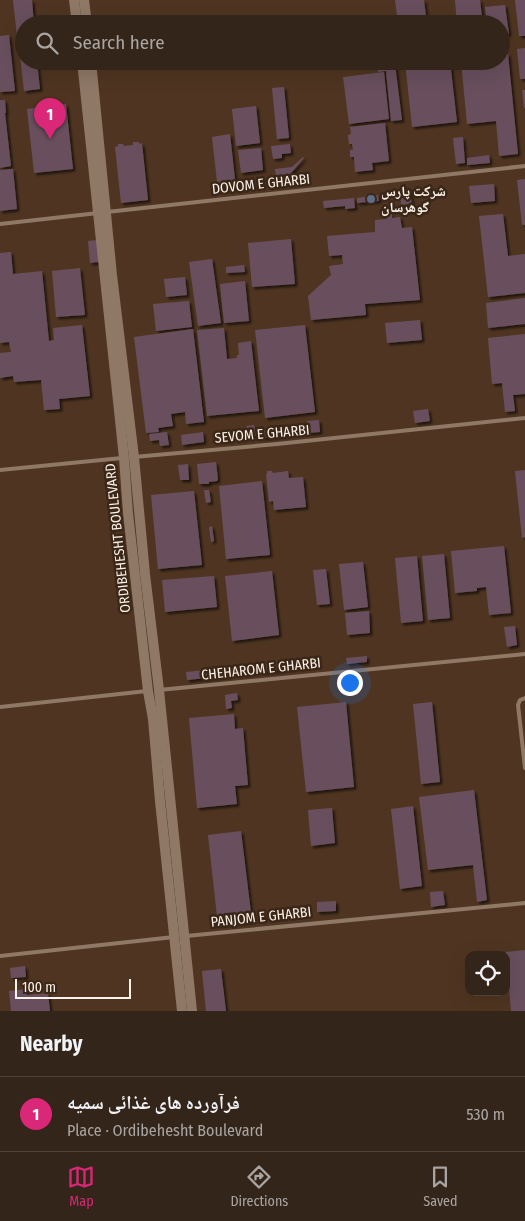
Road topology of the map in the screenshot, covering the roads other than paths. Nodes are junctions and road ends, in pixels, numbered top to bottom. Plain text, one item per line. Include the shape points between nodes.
1 (74, 0) edge
2 (84, 0) edge
3 (76, 15) edge
4 (86, 15) edge
5 (83, 70) edge
6 (92, 70) edge
7 (525, 166) edge
8 (102, 213) junction
9 (0, 224) edge
10 (525, 418) edge
11 (129, 457) junction
12 (0, 470) edge
13 (525, 654) edge
14 (159, 690) junction
15 (148, 691) junction
16 (525, 698) edge
17 (0, 707) edge
18 (525, 768) edge
19 (525, 903) edge
20 (179, 936) junction
21 (0, 956) edge
22 (182, 1011) edge
23 (192, 1011) edge

1 - 3 street
2 - 4 street
5 - 8 street, ORDIBEHESHT BOULEVARD
6 - 8 street, ORDIBEHESHT BOULEVARD
7 - 8 lane, DOVOM E GHARBI
8 - 9 lane, DOVOM E GHARBI
8 - 11 street, ORDIBEHESHT BOULEVARD via 122,358
10 - 11 lane, SEVOM E GHARBI
11 - 12 lane, SEVOM E GHARBI
11 - 14 street, ORDIBEHESHT BOULEVARD
11 - 15 street, ORDIBEHESHT BOULEVARD via 128,513
13 - 14 lane, CHEHAROM E GHARBI
14 - 15 lane, CHEHAROM E GHARBI
14 - 20 street, ORDIBEHESHT BOULEVARD
15 - 17 lane, CHEHAROM E GHARBI
15 - 20 street, ORDIBEHESHT BOULEVARD
16 - 18 lane via 518,706
19 - 20 lane, PANJOM E GHARBI
20 - 21 lane, PANJOM E GHARBI
20 - 22 street, ORDIBEHESHT BOULEVARD
20 - 23 street, ORDIBEHESHT BOULEVARD

